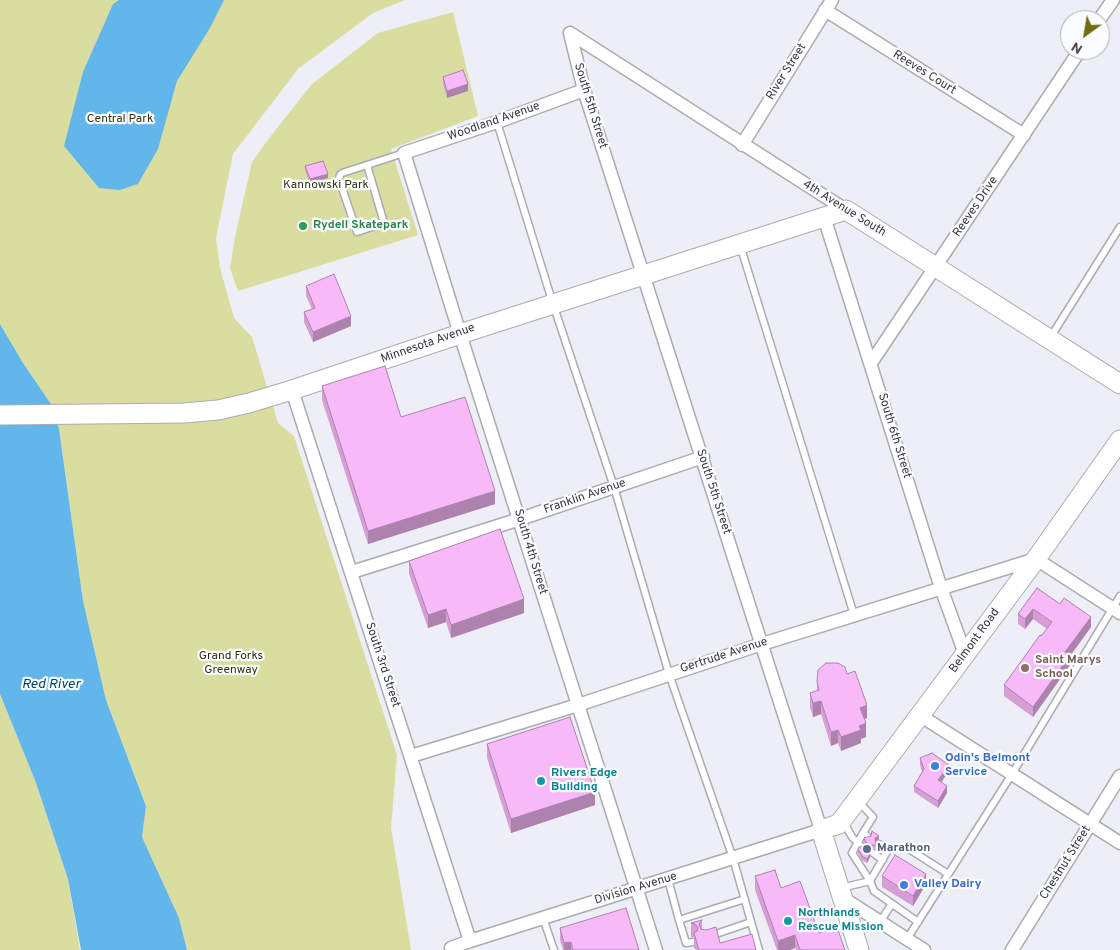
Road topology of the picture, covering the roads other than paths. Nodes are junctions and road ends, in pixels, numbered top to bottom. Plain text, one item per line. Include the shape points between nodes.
1 (829, 5) edge
2 (570, 33) joint
3 (1073, 60) edge
4 (584, 90) junction
5 (497, 122) junction
6 (1024, 135) junction
7 (742, 145) junction
8 (404, 153) junction
9 (367, 165) junction
10 (846, 210) junction
11 (824, 217) junction
12 (1120, 228) edge
13 (740, 244) junction
14 (935, 267) junction
15 (643, 275) junction
16 (554, 304) junction
17 (460, 334) junction
18 (1049, 339) junction
19 (871, 363) junction
20 (1120, 384) edge
21 (292, 390) junction
22 (0, 415) edge
23 (1120, 440) edge
24 (703, 457) junction
25 (614, 488) junction
26 (520, 519) junction
27 (1036, 559) junction
28 (352, 572) junction
29 (941, 588) junction
30 (1120, 596) edge
31 (1116, 610) edge
32 (854, 615) junction
33 (762, 644) junction
34 (965, 654) junction
35 (669, 674) junction
36 (578, 705) junction
37 (921, 716) junction
38 (411, 756) junction
39 (1012, 774) junction
40 (1120, 776) edge
41 (857, 800) junction
42 (842, 819) junction
43 (1090, 824) junction
44 (821, 830) junction
45 (1120, 843) edge
46 (859, 844) junction
47 (879, 844) dead end
48 (909, 849) dead end
49 (873, 853) dead end
50 (733, 858) junction
51 (883, 860) junction
52 (948, 874) junction
53 (668, 879) junction
54 (870, 881) junction
55 (637, 889) junction
56 (842, 893) junction
57 (745, 899) junction
58 (891, 904) junction
59 (543, 918) junction
60 (679, 920) junction
61 (751, 922) junction
62 (880, 922) junction
63 (918, 922) junction
64 (704, 938) edge
65 (907, 939) junction
66 (470, 941) junction
67 (693, 942) edge
68 (452, 949) edge
69 (554, 950) edge
70 (656, 950) edge
71 (759, 950) edge
72 (859, 950) edge
73 (924, 950) edge
74 (1012, 950) edge

1 - 6 street, Reeves Court
1 - 7 street, River Street
2 - 4 street, South 5th Street
2 - 7 street, 4th Avenue South
3 - 6 street, Reeves Drive
4 - 5 street, Woodland Avenue
4 - 15 street, South 5th Street
5 - 8 street, Woodland Avenue
5 - 16 lane
6 - 14 street, Reeves Drive
7 - 10 street, 4th Avenue South
8 - 9 lane
8 - 17 street, South 4th Street
9 - 9 lane via 340,175 339,179 357,232 384,223
10 - 11 street, Minnesota Avenue
10 - 14 street, 4th Avenue South
11 - 13 street, Minnesota Avenue
11 - 19 street, South 6th Street
12 - 18 lane
13 - 15 street, Minnesota Avenue
13 - 32 lane
14 - 18 street, 4th Avenue South
14 - 19 street, Reeves Drive
15 - 16 street, Minnesota Avenue
15 - 24 street, South 5th Street
16 - 17 street, Minnesota Avenue
16 - 25 lane
17 - 21 street, Minnesota Avenue
17 - 26 street, South 4th Street
18 - 20 street, 4th Avenue South
19 - 29 street, South 6th Street
21 - 22 street, Minnesota Avenue via 218,410 184,413
21 - 28 street, South 3rd Street
23 - 27 street, Belmont Road
24 - 25 street, Franklin Avenue
24 - 33 street, South 5th Street
25 - 26 street, Franklin Avenue
25 - 35 lane
26 - 28 street, Franklin Avenue
26 - 36 street, South 4th Street
27 - 29 street, Gertrude Avenue
27 - 31 street
27 - 34 street, Belmont Road
28 - 38 street, South 3rd Street
29 - 32 street, Gertrude Avenue
29 - 34 street, South 6th Street
30 - 31 lane
31 - 39 lane
32 - 33 street, Gertrude Avenue
33 - 35 street, Gertrude Avenue
33 - 44 street, South 5th Street
34 - 37 street, Belmont Road
35 - 36 street, Gertrude Avenue
35 - 50 lane
36 - 38 street, Gertrude Avenue
36 - 55 street, South 4th Street
37 - 39 street
37 - 41 street, Belmont Road
38 - 66 street, South 3rd Street
39 - 43 street
39 - 52 lane
40 - 43 street, Chestnut Street
41 - 42 street, Belmont Road
41 - 46 lane via 873,817
42 - 44 street, Belmont Road via 839,824
42 - 46 lane
43 - 45 street
43 - 74 street, Chestnut Street
44 - 50 street, Division Avenue
44 - 56 street, South 5th Street
46 - 54 lane via 852,853
47 - 51 lane via 888,850
48 - 52 lane
49 - 51 lane
50 - 53 street, Division Avenue
50 - 57 lane
51 - 54 lane
52 - 63 lane
53 - 55 street, Division Avenue
53 - 60 lane
54 - 56 lane
54 - 58 lane via 874,892
55 - 59 street, Division Avenue
55 - 70 street, South 4th Street
56 - 62 street
56 - 72 street, South 5th Street
57 - 60 lane
57 - 61 lane
58 - 62 lane
58 - 63 lane
59 - 66 street, Division Avenue
59 - 69 lane
60 - 67 lane via 686,943
61 - 64 lane
61 - 71 lane
62 - 65 street
63 - 65 lane
65 - 73 street
66 - 68 street, Division Avenue

